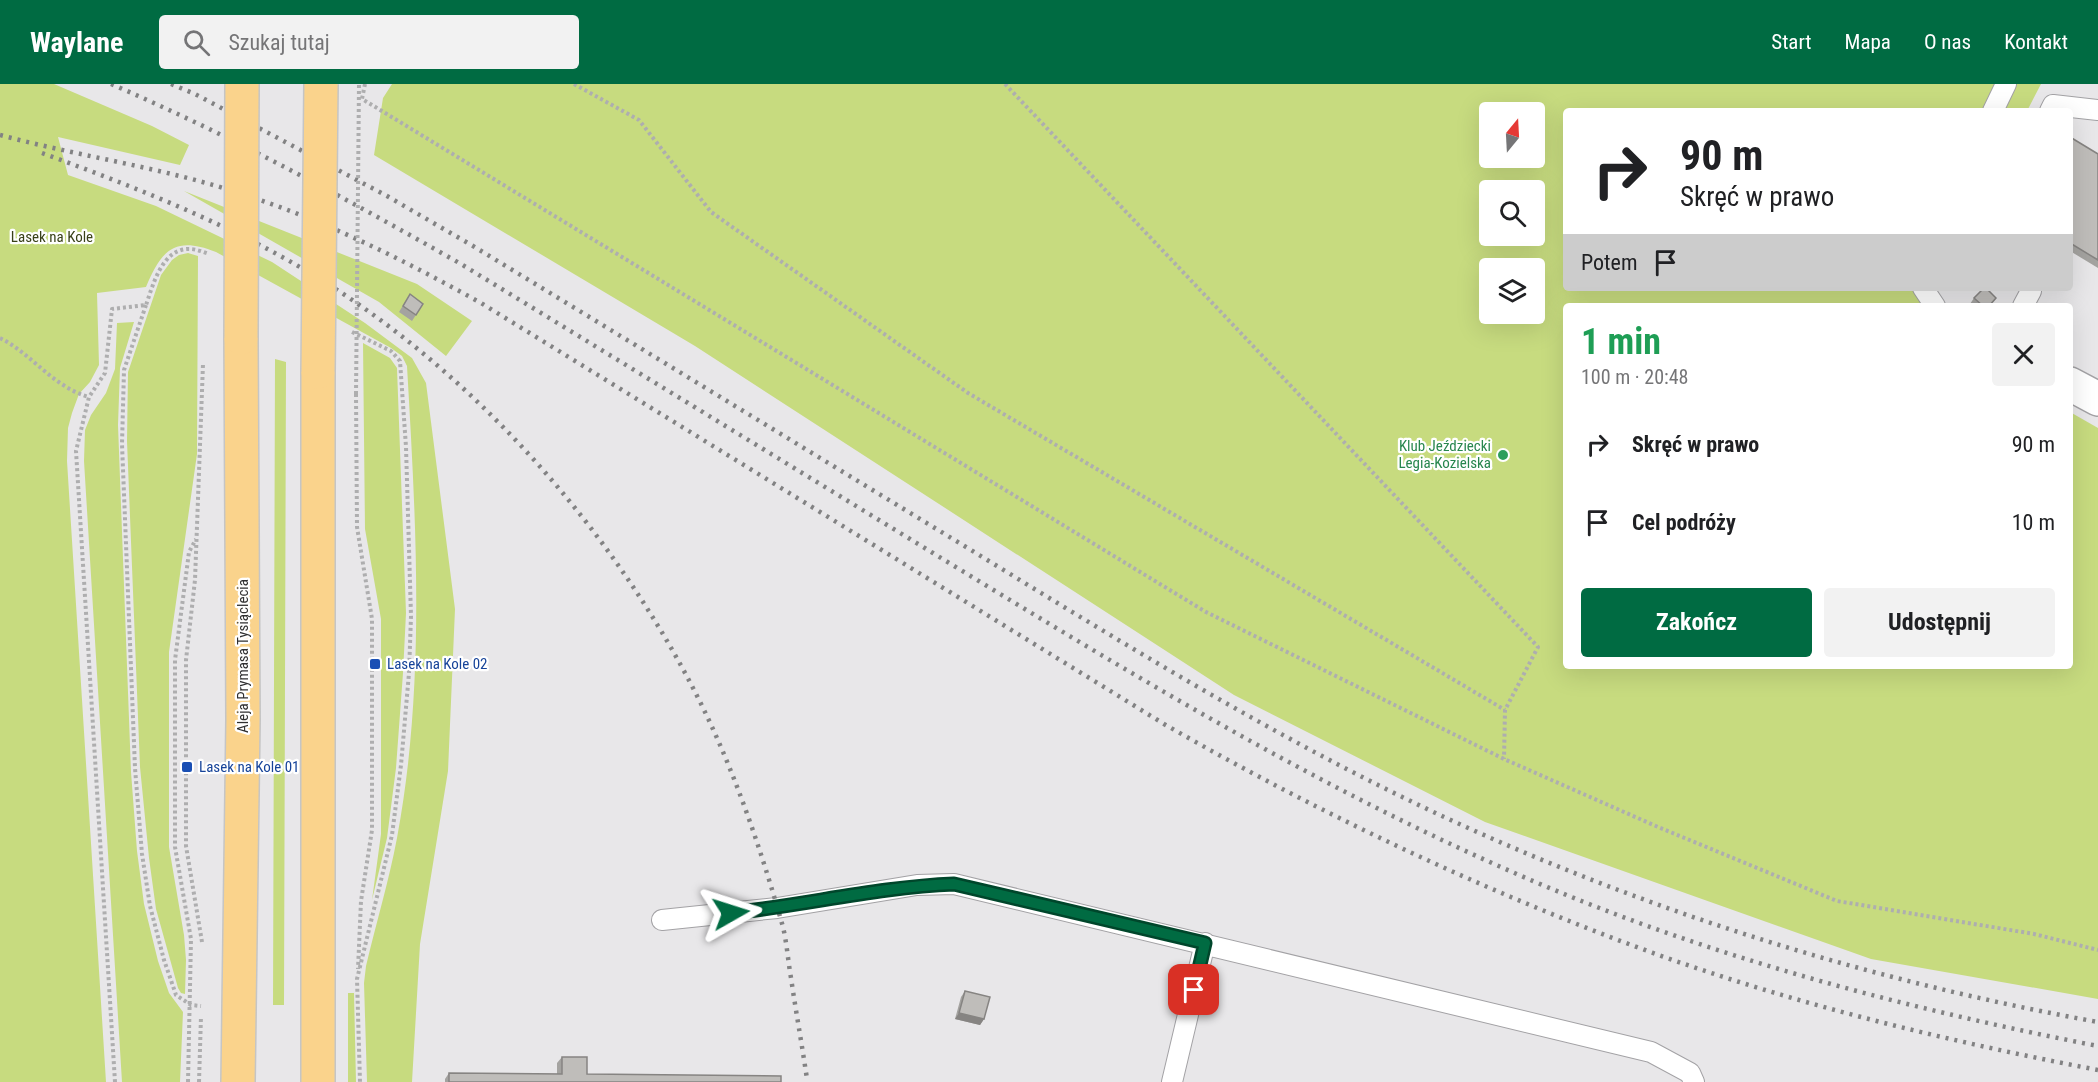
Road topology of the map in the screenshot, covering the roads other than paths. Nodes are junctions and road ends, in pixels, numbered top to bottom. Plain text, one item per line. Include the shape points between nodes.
1 (242, 84) edge
2 (321, 84) edge
3 (2006, 84) edge
4 (1994, 108) edge
5 (2052, 108) edge
6 (2098, 110) edge
7 (2073, 386) edge
8 (2098, 399) edge
9 (662, 920) dead end
10 (1205, 943) junction
11 (238, 1082) edge
12 (318, 1082) edge
13 (1172, 1082) edge
14 (1694, 1082) edge

1 - 11 main road, Aleja Prymasa Tysiąclecia, bridge via 243,720
2 - 12 main road, bridge
3 - 4 lane
5 - 6 lane via 2053,105
7 - 8 street
9 - 10 lane via 777,908 917,885 954,884
10 - 13 lane
10 - 14 lane via 1651,1052 1690,1073

